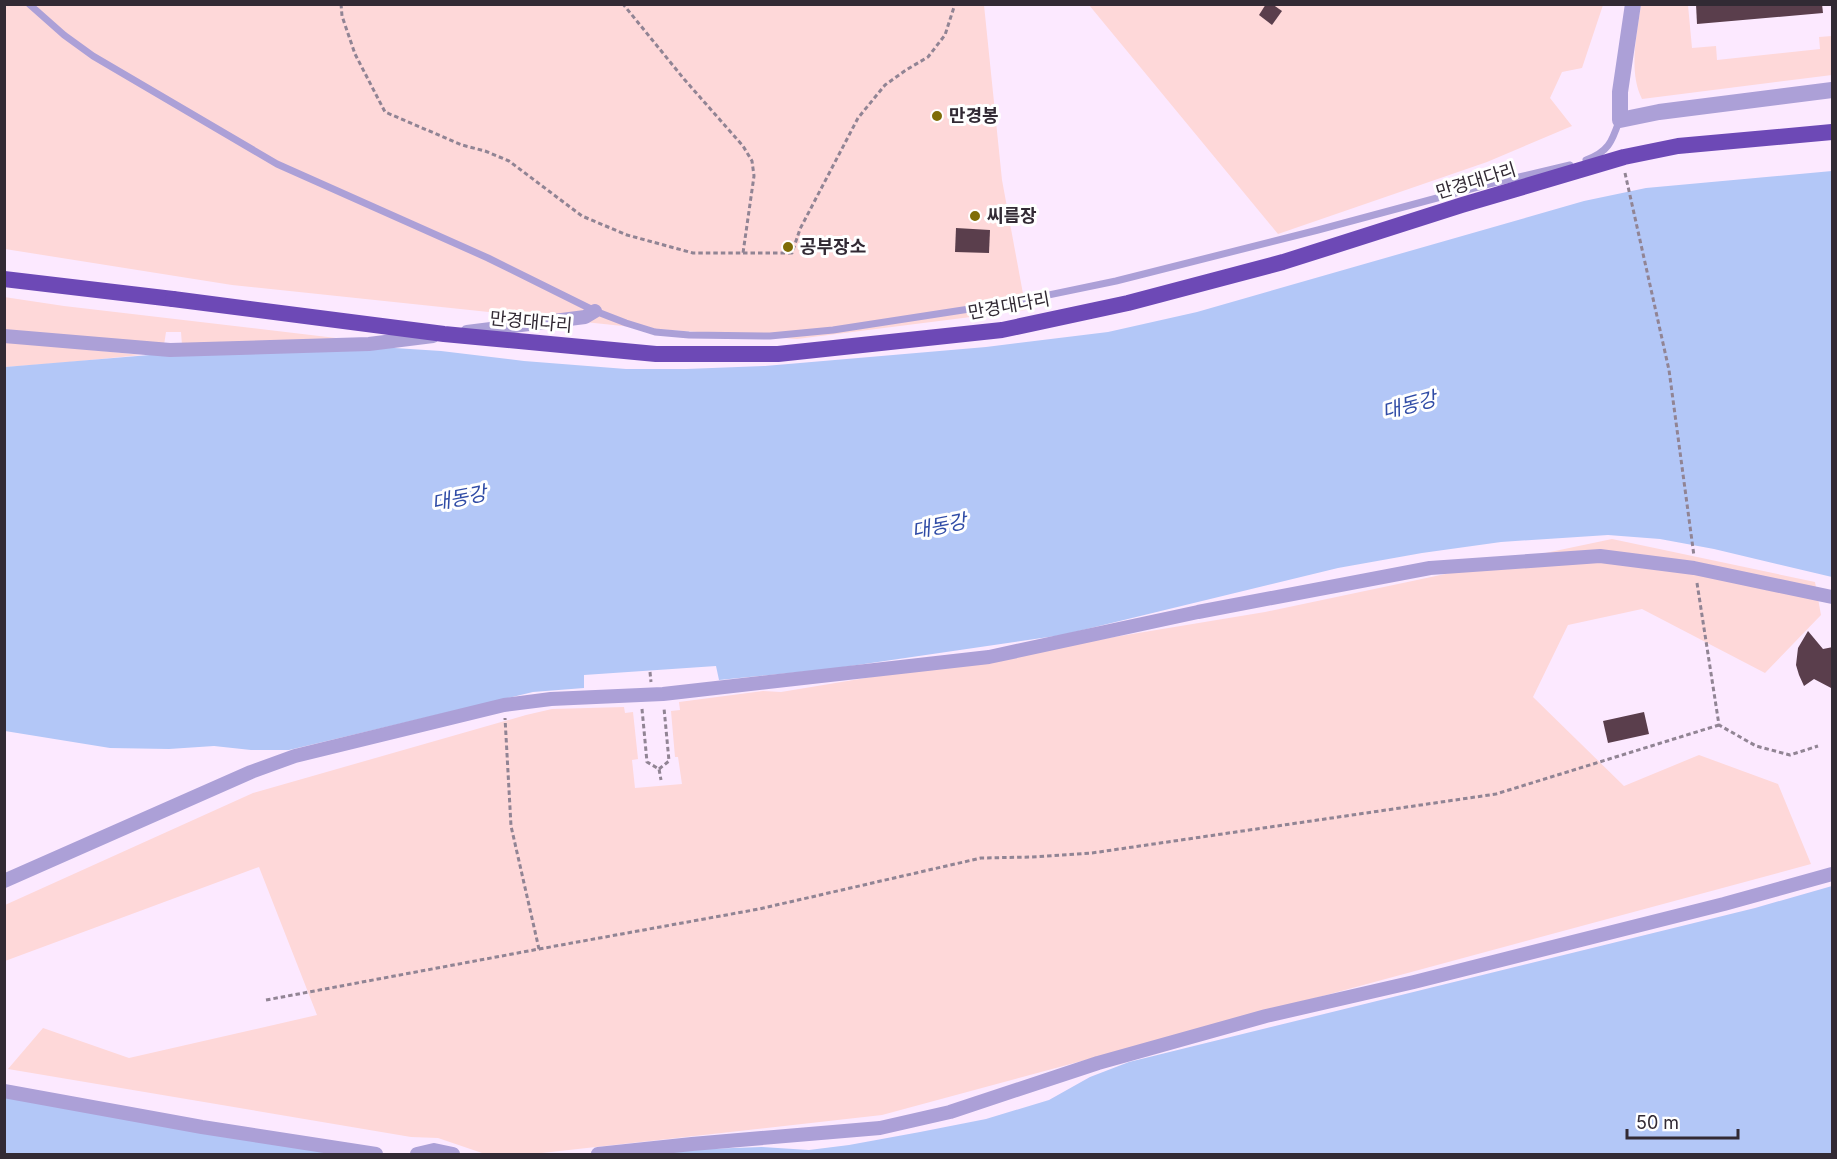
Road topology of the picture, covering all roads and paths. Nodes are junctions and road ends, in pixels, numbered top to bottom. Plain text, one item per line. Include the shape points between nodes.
1 (28, 4) edge
2 (341, 4) edge
3 (623, 4) edge
4 (955, 4) edge
5 (1633, 4) edge
6 (1833, 90) edge
7 (1620, 120) junction
8 (1833, 132) edge
9 (1626, 183) dead end
10 (743, 253) junction
11 (4, 279) edge
12 (595, 311) junction
13 (4, 336) edge
14 (1694, 567) junction
15 (1833, 597) edge
16 (650, 672) dead end
17 (651, 681) dead end
18 (504, 705) junction
19 (664, 711) dead end
20 (642, 712) dead end
21 (1719, 725) junction
22 (1818, 746) dead end
23 (659, 770) junction
24 (661, 780) dead end
25 (1833, 874) edge
26 (4, 881) edge
27 (538, 949) junction
28 (266, 1000) dead end
29 (4, 1091) edge
30 (376, 1155) edge
31 (417, 1155) edge
32 (453, 1155) edge
33 (598, 1155) edge

1 - 12 lane via 93,56 247,148
2 - 10 path via 355,54 385,112 509,161 582,216 627,235 693,254
3 - 10 path via 752,160 754,176
4 - 10 path via 945,34 928,57 885,85 858,118 800,229 792,253
5 - 7 street via 1620,92
6 - 7 street via 1659,111
7 - 12 lane via 1612,143 1598,156 1583,162 1127,279 1015,302 770,336 655,332
8 - 11 highway, 만경대다리, bridge via 1678,146 1624,157 1282,262 1128,303 1002,330 778,354 656,354 444,334
9 - 14 path via 1669,370
12 - 13 street via 585,317 369,344 170,350
14 - 15 street
14 - 18 street via 1600,556 1430,568 989,657 663,694
14 - 21 path
16 - 17 path
18 - 26 street via 295,756
18 - 27 path via 511,826
19 - 23 path via 669,761
20 - 23 path via 646,762
21 - 22 path via 1756,746 1790,755
21 - 27 path via 1496,794 1092,853 981,858 759,909
23 - 24 path
25 - 33 street via 1494,962 1266,1016 1098,1063 950,1112 880,1128
27 - 28 path
29 - 30 street
31 - 32 street via 434,1150

